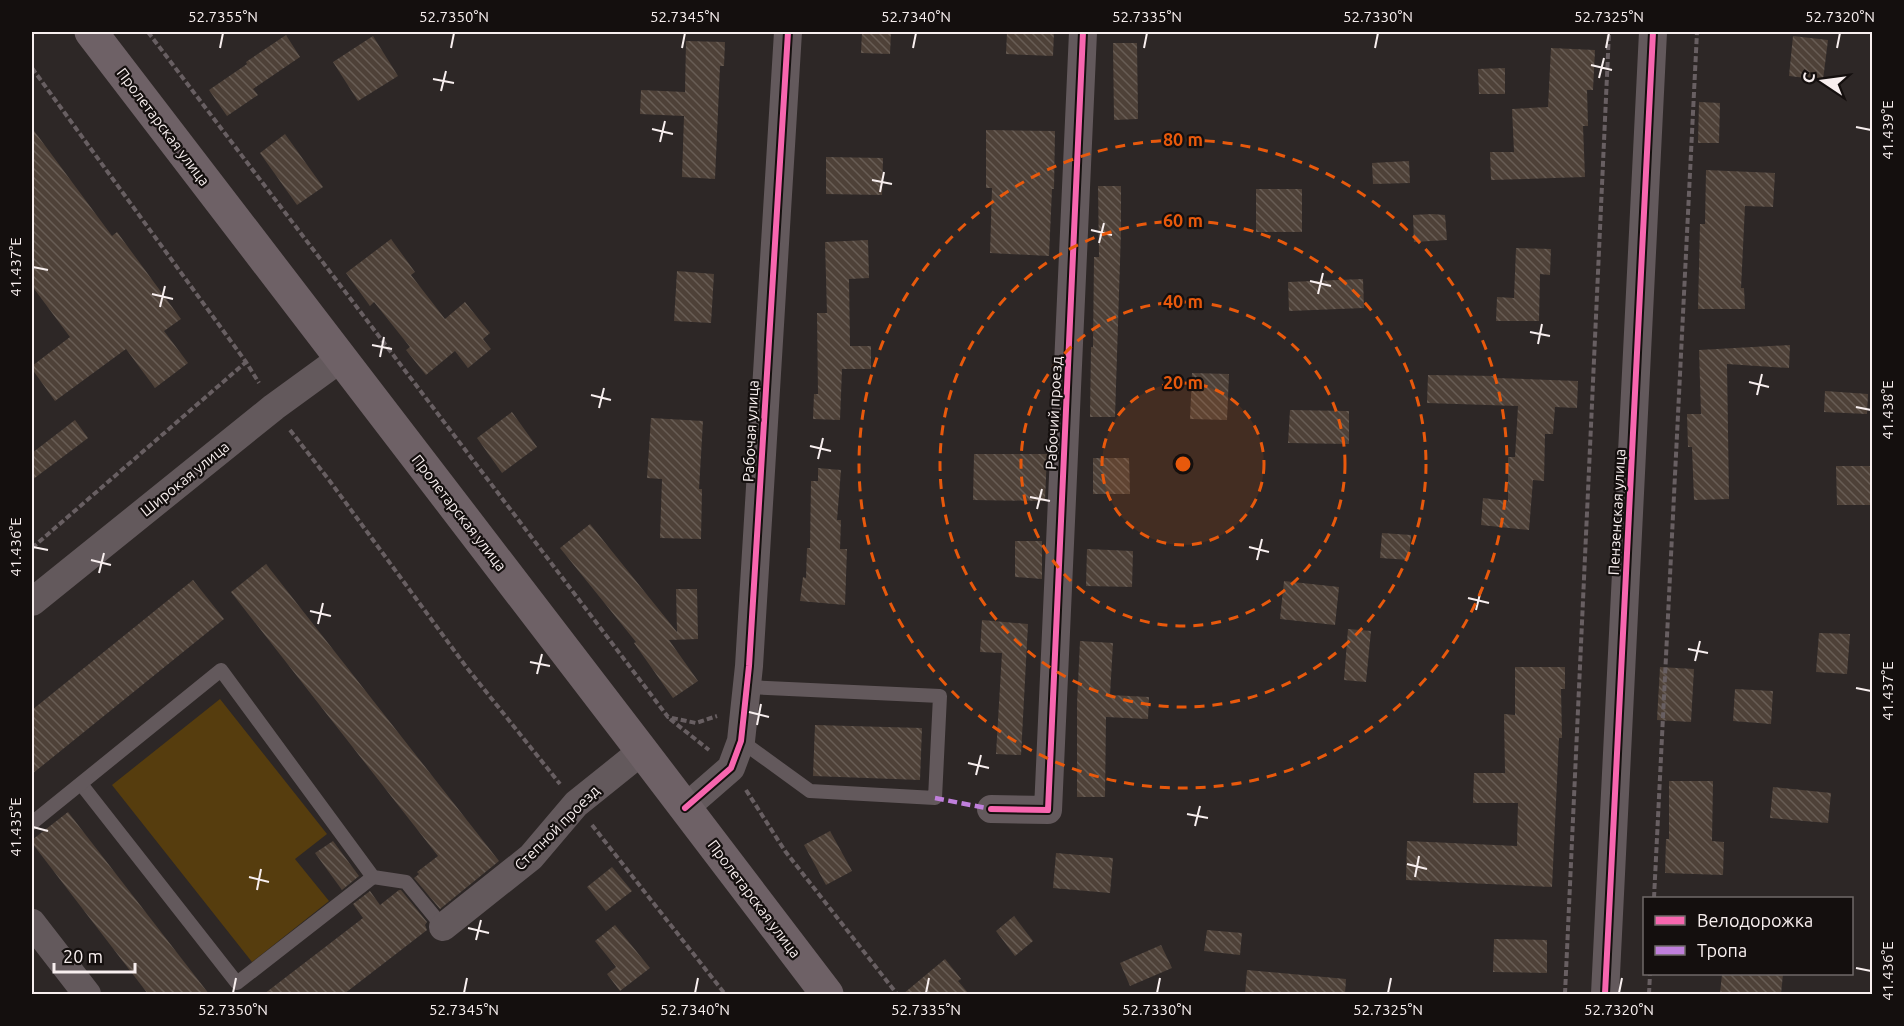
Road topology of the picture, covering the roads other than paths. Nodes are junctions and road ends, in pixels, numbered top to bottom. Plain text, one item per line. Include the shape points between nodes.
1 (91, 32) edge
2 (788, 32) edge
3 (1083, 32) edge
4 (1653, 32) edge
5 (340, 358) junction
6 (32, 602) edge
7 (747, 687) junction
8 (741, 741) junction
9 (642, 751) junction
10 (81, 784) junction
11 (685, 808) junction
12 (990, 809) dead end
13 (32, 823) edge
14 (373, 877) junction
15 (32, 923) edge
16 (442, 927) joint
17 (87, 994) edge
18 (827, 994) edge
19 (1605, 994) edge

1 - 5 main road, Пролетарская улица
2 - 7 street, Рабочая улица
3 - 12 street, Рабочий проезд via 1048,810
4 - 19 street, Пензенская улица
5 - 6 street, Широкая улица
5 - 9 main road, Пролетарская улица
7 - 8 street, Рабочая улица
7 - 8 lane via 940,696 935,798 810,791
8 - 11 street, Рабочая улица via 731,768
9 - 11 main road, Пролетарская улица
9 - 16 street, Степной проезд via 576,804 531,857
10 - 13 lane
10 - 14 lane via 237,983
10 - 14 lane via 221,670
11 - 18 main road, Пролетарская улица
14 - 16 lane via 406,882
15 - 17 street

